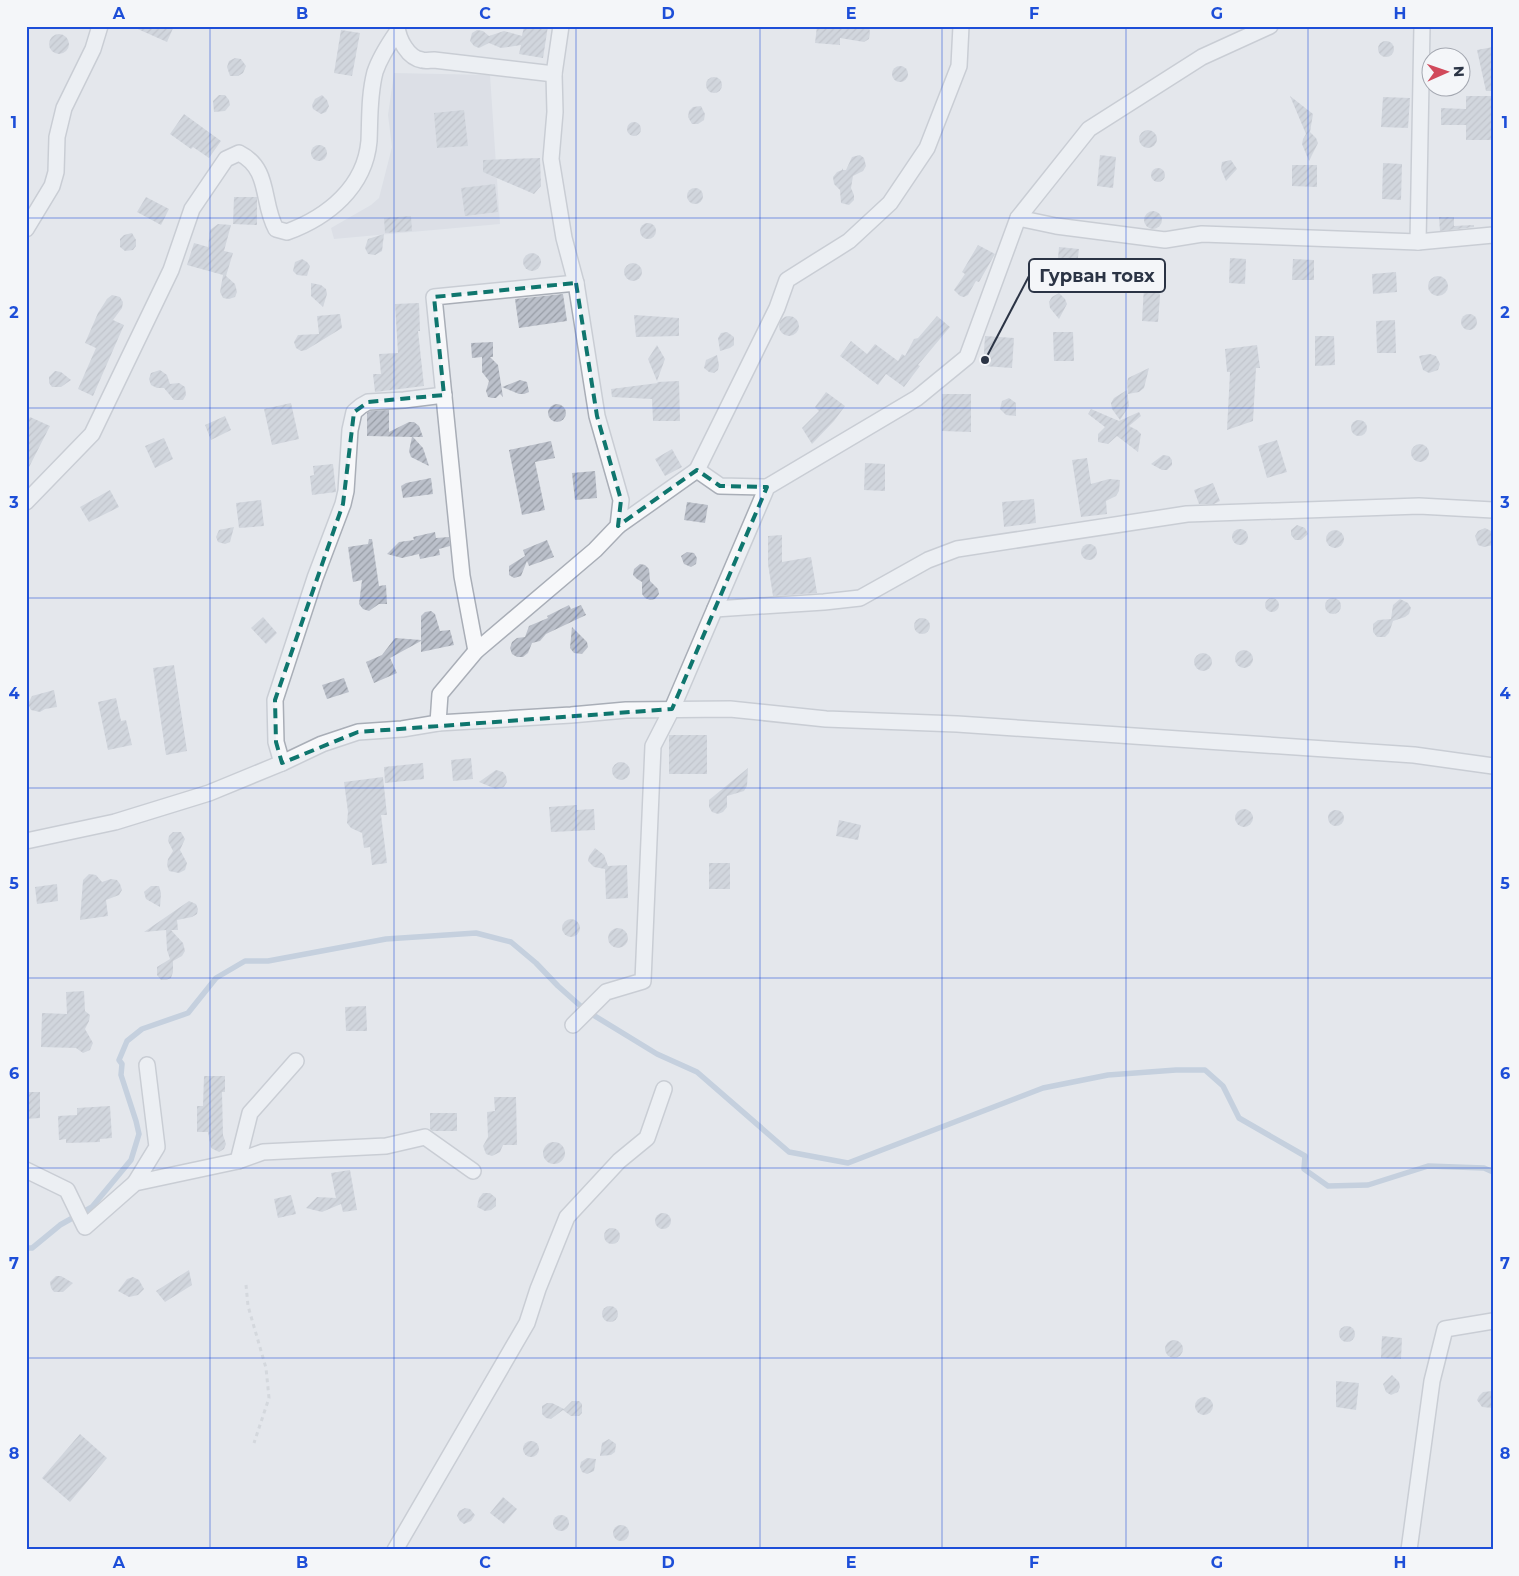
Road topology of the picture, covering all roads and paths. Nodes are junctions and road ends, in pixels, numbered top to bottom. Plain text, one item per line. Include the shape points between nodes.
1 (100, 26) edge
2 (562, 26) edge
3 (962, 26) edge
4 (1270, 26) edge
5 (1422, 26) edge
6 (397, 29) edge
7 (554, 74) junction
8 (1018, 218) junction
9 (26, 230) edge
10 (1493, 235) edge
11 (1418, 242) junction
12 (576, 282) junction
13 (444, 395) junction
14 (697, 470) junction
15 (767, 487) junction
16 (26, 502) edge
17 (1493, 510) edge
18 (618, 526) junction
19 (715, 609) junction
20 (476, 651) junction
21 (672, 709) junction
22 (438, 723) junction
23 (282, 763) junction
24 (1493, 766) edge
25 (26, 841) edge
26 (575, 1022) dead end
27 (296, 1061) dead end
28 (147, 1065) dead end
29 (664, 1089) dead end
30 (238, 1161) junction
31 (26, 1170) edge
32 (473, 1171) dead end
33 (135, 1183) junction
34 (246, 1286) dead end
35 (1493, 1321) edge
36 (254, 1443) dead end
37 (394, 1550) edge
38 (1409, 1550) edge

1 - 9 street via 94,48 64,108 57,136 56,172 52,186
2 - 7 street
3 - 14 street via 959,66 927,148 890,203 848,240 787,280
4 - 8 street via 1202,57 1089,129
5 - 11 street
6 - 7 street via 402,45 421,60
6 - 16 street via 375,72 368,142 364,163 354,185 335,206 287,232 276,229 271,219 259,170 239,153 226,159 192,209 171,270 92,434
7 - 12 street via 551,159 564,238
8 - 11 street via 1165,240 1202,234
8 - 15 street via 967,357 917,398
10 - 11 street
12 - 13 street via 434,296
12 - 18 street via 597,416 621,500
13 - 20 street via 462,576
13 - 23 street via 368,402 354,412 343,504 275,700 276,742
14 - 15 street via 720,486
14 - 18 street
15 - 19 street
17 - 19 street via 1418,506 1187,514 957,549 928,560 860,598
18 - 20 street via 596,550
19 - 21 street
20 - 22 street via 440,694
21 - 22 street
21 - 24 street via 730,709 826,719 957,724 1404,754
21 - 26 street via 654,746 643,981 606,992
22 - 23 street via 358,732
23 - 25 street via 209,793 145,814
27 - 30 street via 250,1113
28 - 33 street via 157,1147
29 - 37 street via 647,1138 619,1161 567,1217 527,1323
30 - 32 street via 263,1152 386,1146 425,1137
30 - 33 street
31 - 33 street via 67,1190 85,1227
34 - 36 path via 248,1306 266,1368 269,1398
35 - 38 street via 1444,1329 1432,1381

